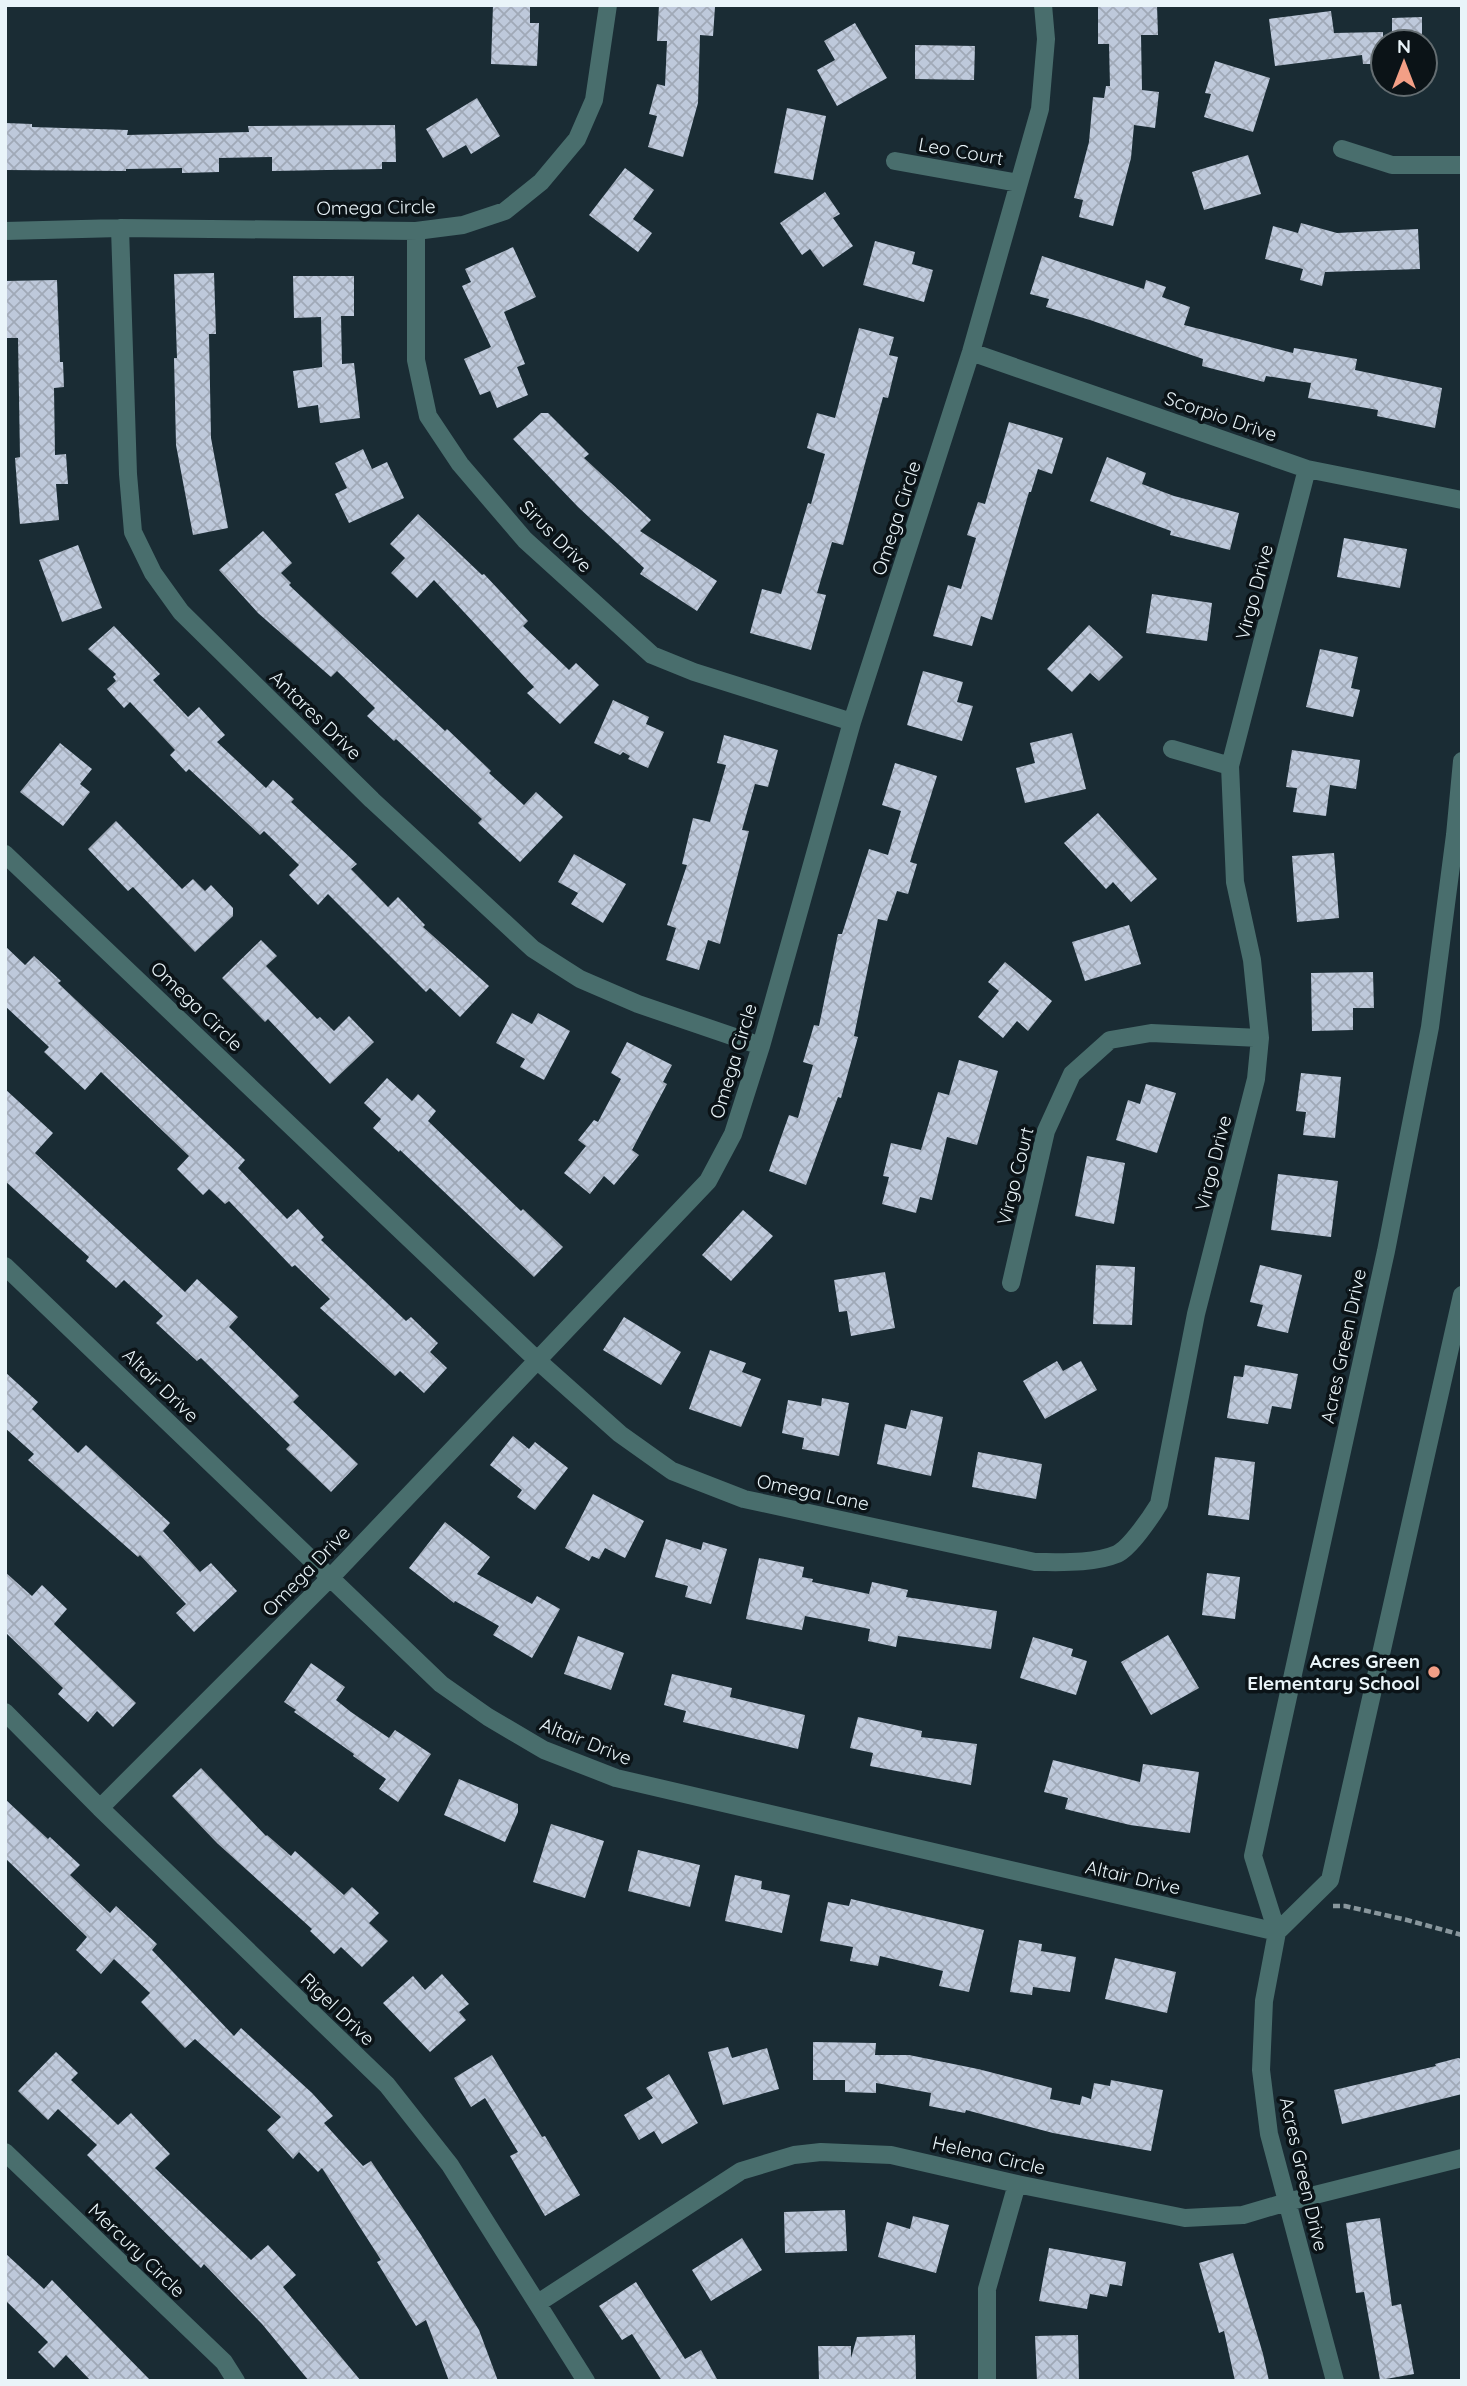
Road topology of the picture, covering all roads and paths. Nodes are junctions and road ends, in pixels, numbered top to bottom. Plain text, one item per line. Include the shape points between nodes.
1 (608, 5) edge
2 (1043, 5) edge
3 (1342, 149) dead end
4 (895, 161) dead end
5 (1462, 165) edge
6 (1018, 183) junction
7 (120, 228) junction
8 (5, 231) edge
9 (416, 231) junction
10 (971, 352) junction
11 (1307, 469) junction
12 (1462, 500) edge
13 (852, 722) junction
14 (1172, 749) dead end
15 (1462, 761) edge
16 (1230, 766) junction
17 (1458, 835) edge
18 (5, 854) edge
19 (1260, 1038) junction
20 (761, 1046) junction
21 (5, 1266) edge
22 (1011, 1283) dead end
23 (1462, 1295) edge
24 (538, 1360) junction
25 (1119, 1553) joint
26 (332, 1576) junction
27 (5, 1712) edge
28 (100, 1808) junction
29 (1332, 1906) dead end
30 (1278, 1932) junction
31 (1462, 1935) edge
32 (5, 2152) edge
33 (1462, 2158) edge
34 (1017, 2184) junction
35 (1287, 2202) junction
36 (538, 2303) junction
37 (236, 2381) edge
38 (586, 2381) edge
39 (988, 2381) edge
40 (1335, 2381) edge

1 - 9 street, Omega Circle via 594,100 577,139 541,182 505,211 463,225
2 - 6 street, Omega Circle via 1046,39 1040,109
3 - 5 street via 1392,165
4 - 6 street, Leo Court
6 - 10 street, Omega Circle
7 - 8 street, Omega Circle
7 - 9 street, Omega Circle
7 - 20 street, Antares Drive via 133,532 153,573 181,612 372,800 533,949 580,979 638,1004
9 - 13 street, Sirus Drive via 416,360 428,415 460,464 524,540 652,655
10 - 11 street, Scorpio Drive
10 - 13 street, Omega Circle
11 - 12 street, Scorpio Drive
11 - 16 street, Virgo Drive
13 - 20 street, Omega Circle
14 - 16 street
15 - 17 street, Acres Green Drive
16 - 19 street, Virgo Drive via 1235,882 1252,960
17 - 30 street, Acres Green Drive via 1430,1027 1404,1158 1252,1856
18 - 24 street, Omega Circle
19 - 22 street, Virgo Court via 1151,1033 1110,1040 1072,1074 1046,1131
19 - 25 street, Virgo Drive via 1256,1079 1196,1314 1159,1504
20 - 24 street, Omega Circle via 733,1134 708,1181
21 - 26 street, Altair Drive
23 - 30 street via 1330,1880
24 - 25 street, Omega Lane via 620,1434 672,1471 744,1499 1035,1562 1075,1563
24 - 26 street, Omega Drive
26 - 28 street, Omega Drive
26 - 30 street, Altair Drive via 451,1690 488,1717 544,1750 616,1778
27 - 28 street, Rigel Drive
28 - 36 street, Rigel Drive via 387,2085 450,2165
29 - 31 path
30 - 35 street, Acres Green Drive via 1264,2001 1261,2070 1269,2134
32 - 37 street, Mercury Circle via 224,2361
33 - 35 street, Helena Circle
34 - 35 street, Helena Circle via 1185,2218 1243,2215
34 - 36 street, Helena Circle via 891,2155 793,2155 741,2171
34 - 39 street via 988,2289
35 - 40 street, Acres Green Drive
36 - 38 street, Rigel Drive

